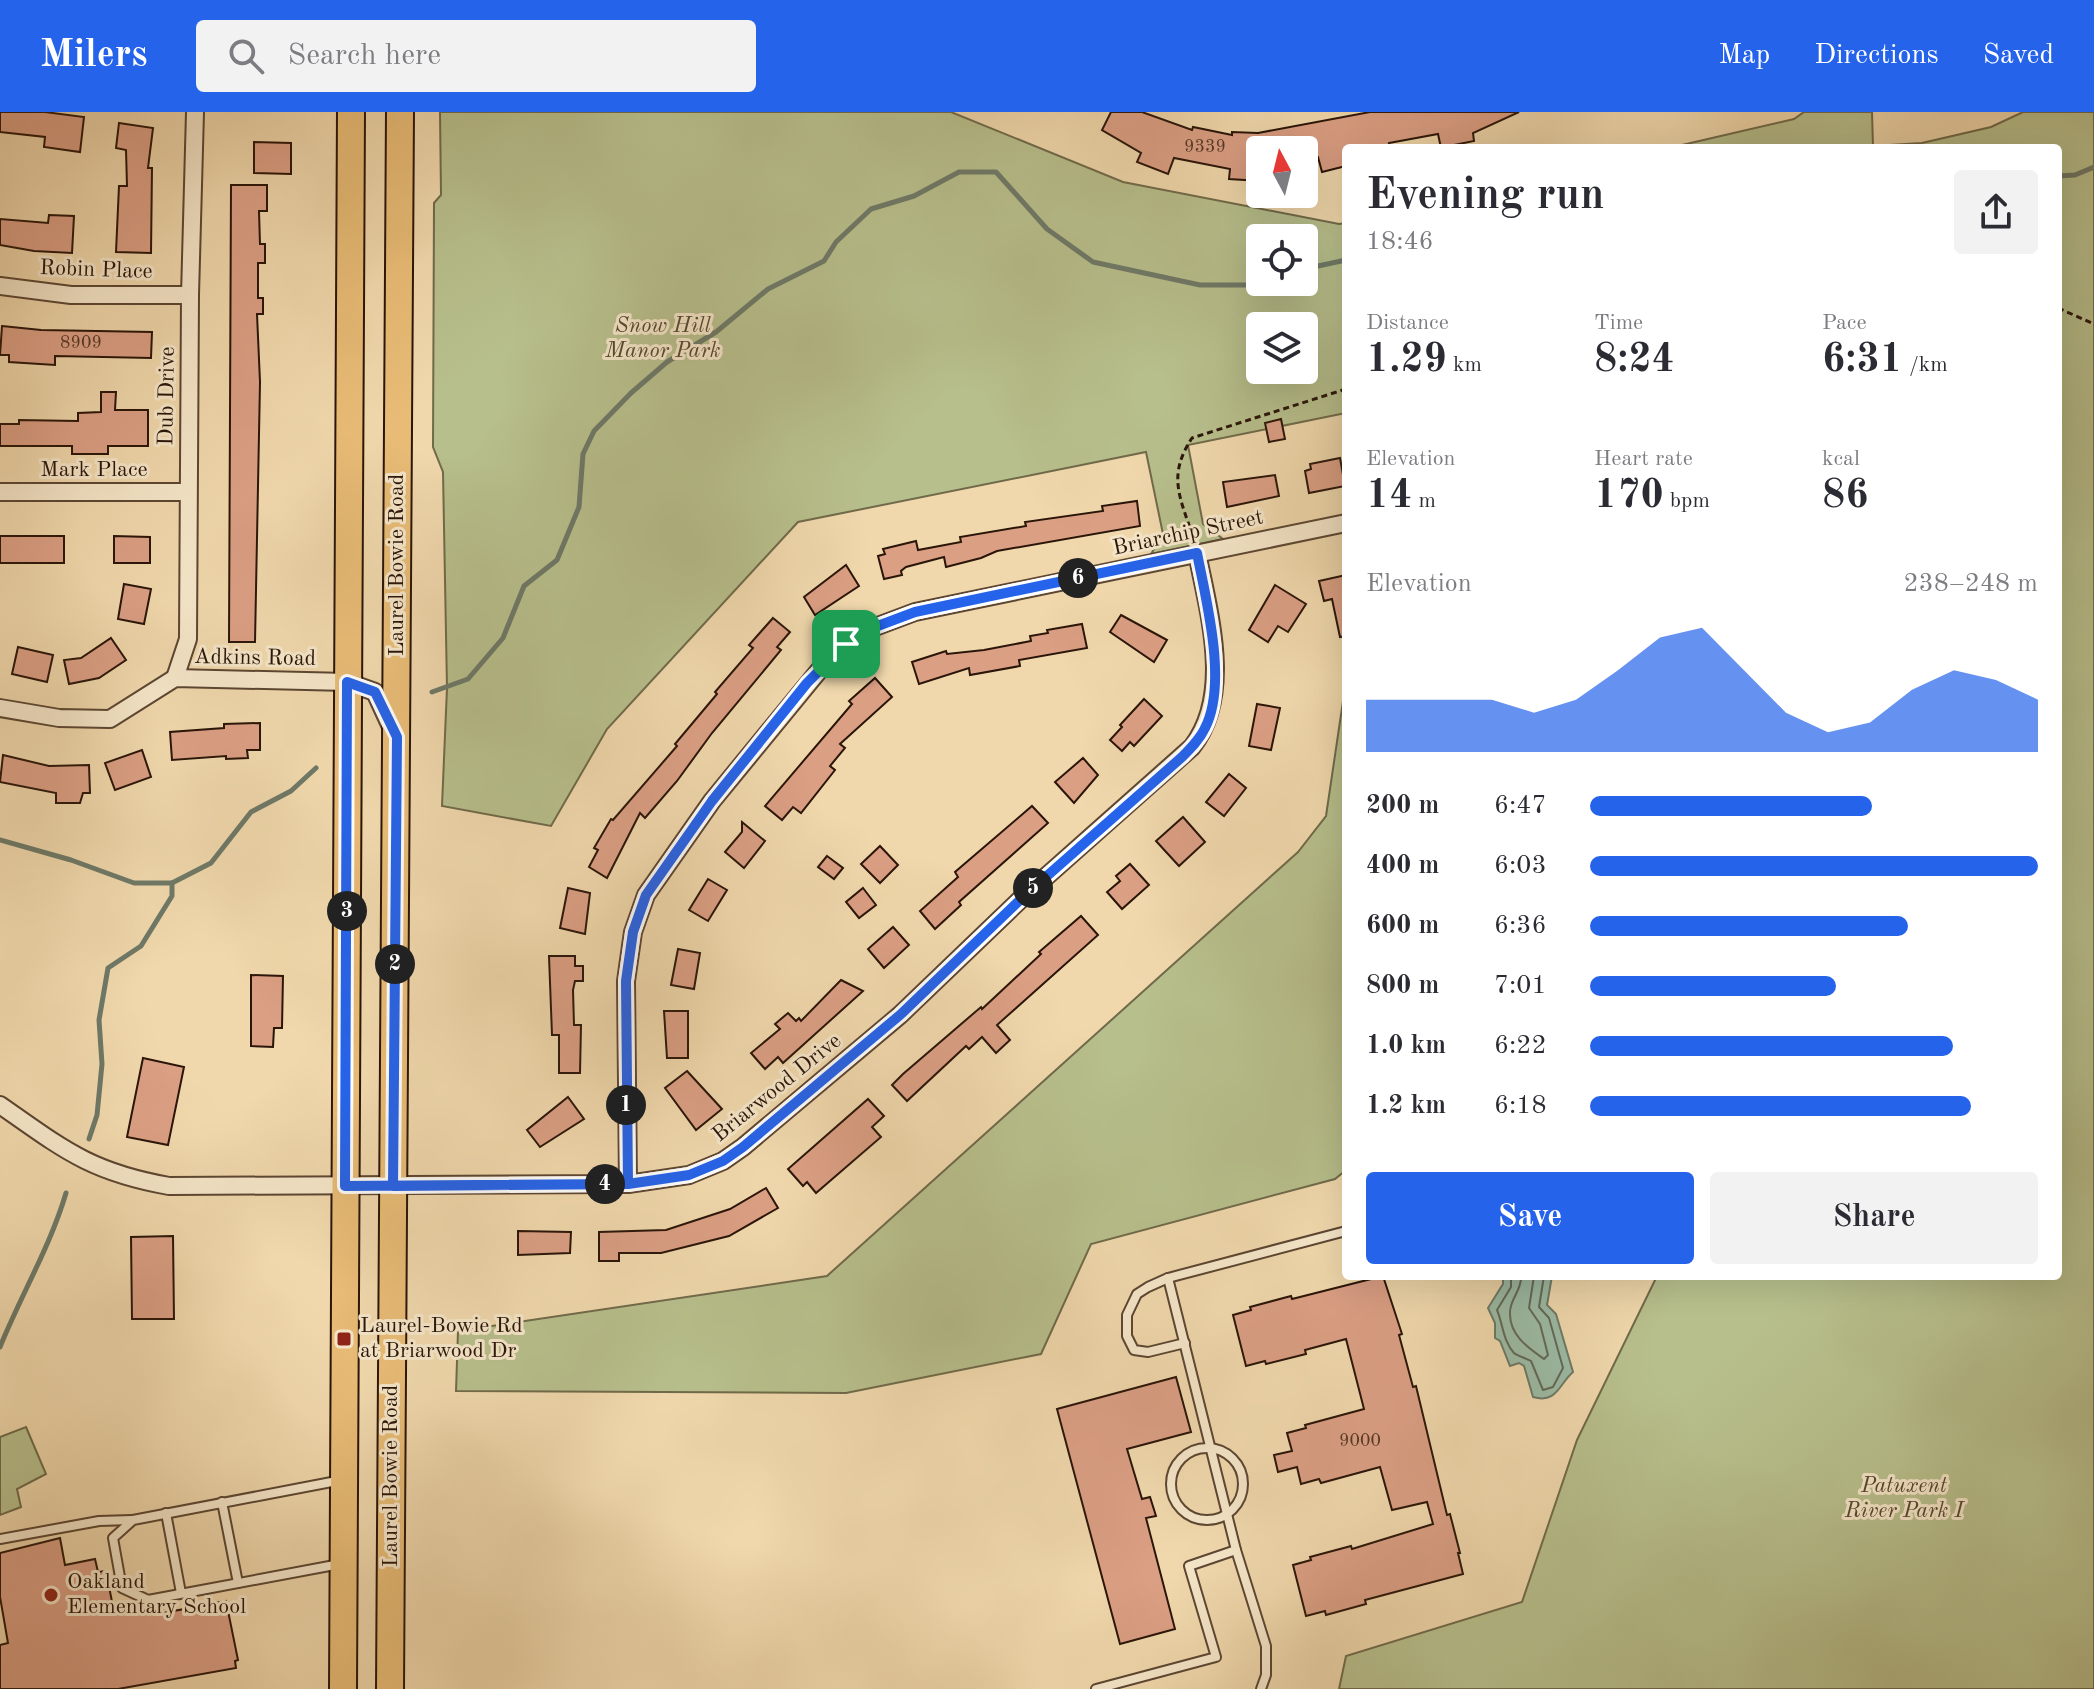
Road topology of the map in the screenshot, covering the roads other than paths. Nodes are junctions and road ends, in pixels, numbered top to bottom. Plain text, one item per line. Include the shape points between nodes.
1 (195, 112) edge
2 (351, 112) edge
3 (400, 112) edge
4 (0, 286) edge
5 (190, 295) junction
6 (0, 492) edge
7 (188, 492) junction
8 (1342, 524) edge
9 (1197, 553) junction
10 (175, 678) junction
11 (347, 682) junction
12 (0, 708) edge
13 (397, 737) junction
14 (0, 1105) edge
15 (628, 1184) junction
16 (345, 1186) junction
17 (393, 1186) junction
18 (1342, 1232) edge
19 (1168, 1278) junction
20 (1185, 1343) junction
21 (1210, 1448) junction
22 (343, 1479) junction
23 (222, 1502) junction
24 (1228, 1512) junction
25 (166, 1513) junction
26 (133, 1520) junction
27 (0, 1539) edge
28 (1236, 1550) junction
29 (343, 1563) junction
30 (238, 1583) junction
31 (181, 1593) junction
32 (343, 1689) edge
33 (390, 1689) edge
34 (1096, 1689) edge
35 (1261, 1689) edge

1 - 5 street, Dub Drive
2 - 11 main road
3 - 13 main road, Laurel Bowie Road
4 - 5 street, Robin Place via 71,295
5 - 7 street, Dub Drive
6 - 7 street, Mark Place
7 - 10 street, Dub Drive via 188,639
8 - 9 street, Briarchip Street
9 - 15 street, Briarwood Drive via 1215,684 1207,724 1192,747 900,1015 743,1147 689,1175
9 - 15 street, Briarchip Street via 892,619 846,644 807,683 693,826 640,910 626,981
10 - 11 street, Adkins Road
10 - 12 street, Adkins Road via 110,719 59,718
11 - 13 street, Adkins Road via 375,692
11 - 16 main road
13 - 17 main road, Laurel Bowie Road
14 - 16 street, Briarwood Drive via 82,1160 139,1181 224,1188
15 - 17 street, Briarwood Drive
16 - 17 street, Briarwood Drive
16 - 22 main road
17 - 33 main road, Laurel Bowie Road
18 - 19 lane
19 - 20 lane
19 - 20 lane via 1131,1303 1127,1336 1134,1350 1148,1352
20 - 21 lane
21 - 24 lane
21 - 24 lane via 1224,1452 1240,1469 1242,1491
21 - 24 lane via 1180,1459 1173,1469 1172,1493 1185,1513 1196,1518
22 - 23 lane
22 - 29 main road
23 - 25 lane
23 - 30 lane
24 - 28 lane
25 - 26 lane
25 - 31 lane
26 - 27 lane
26 - 31 lane via 113,1538 122,1588 148,1600
28 - 34 lane via 1189,1566 1216,1657
28 - 35 lane via 1266,1646
29 - 30 lane
29 - 32 main road
30 - 31 lane

